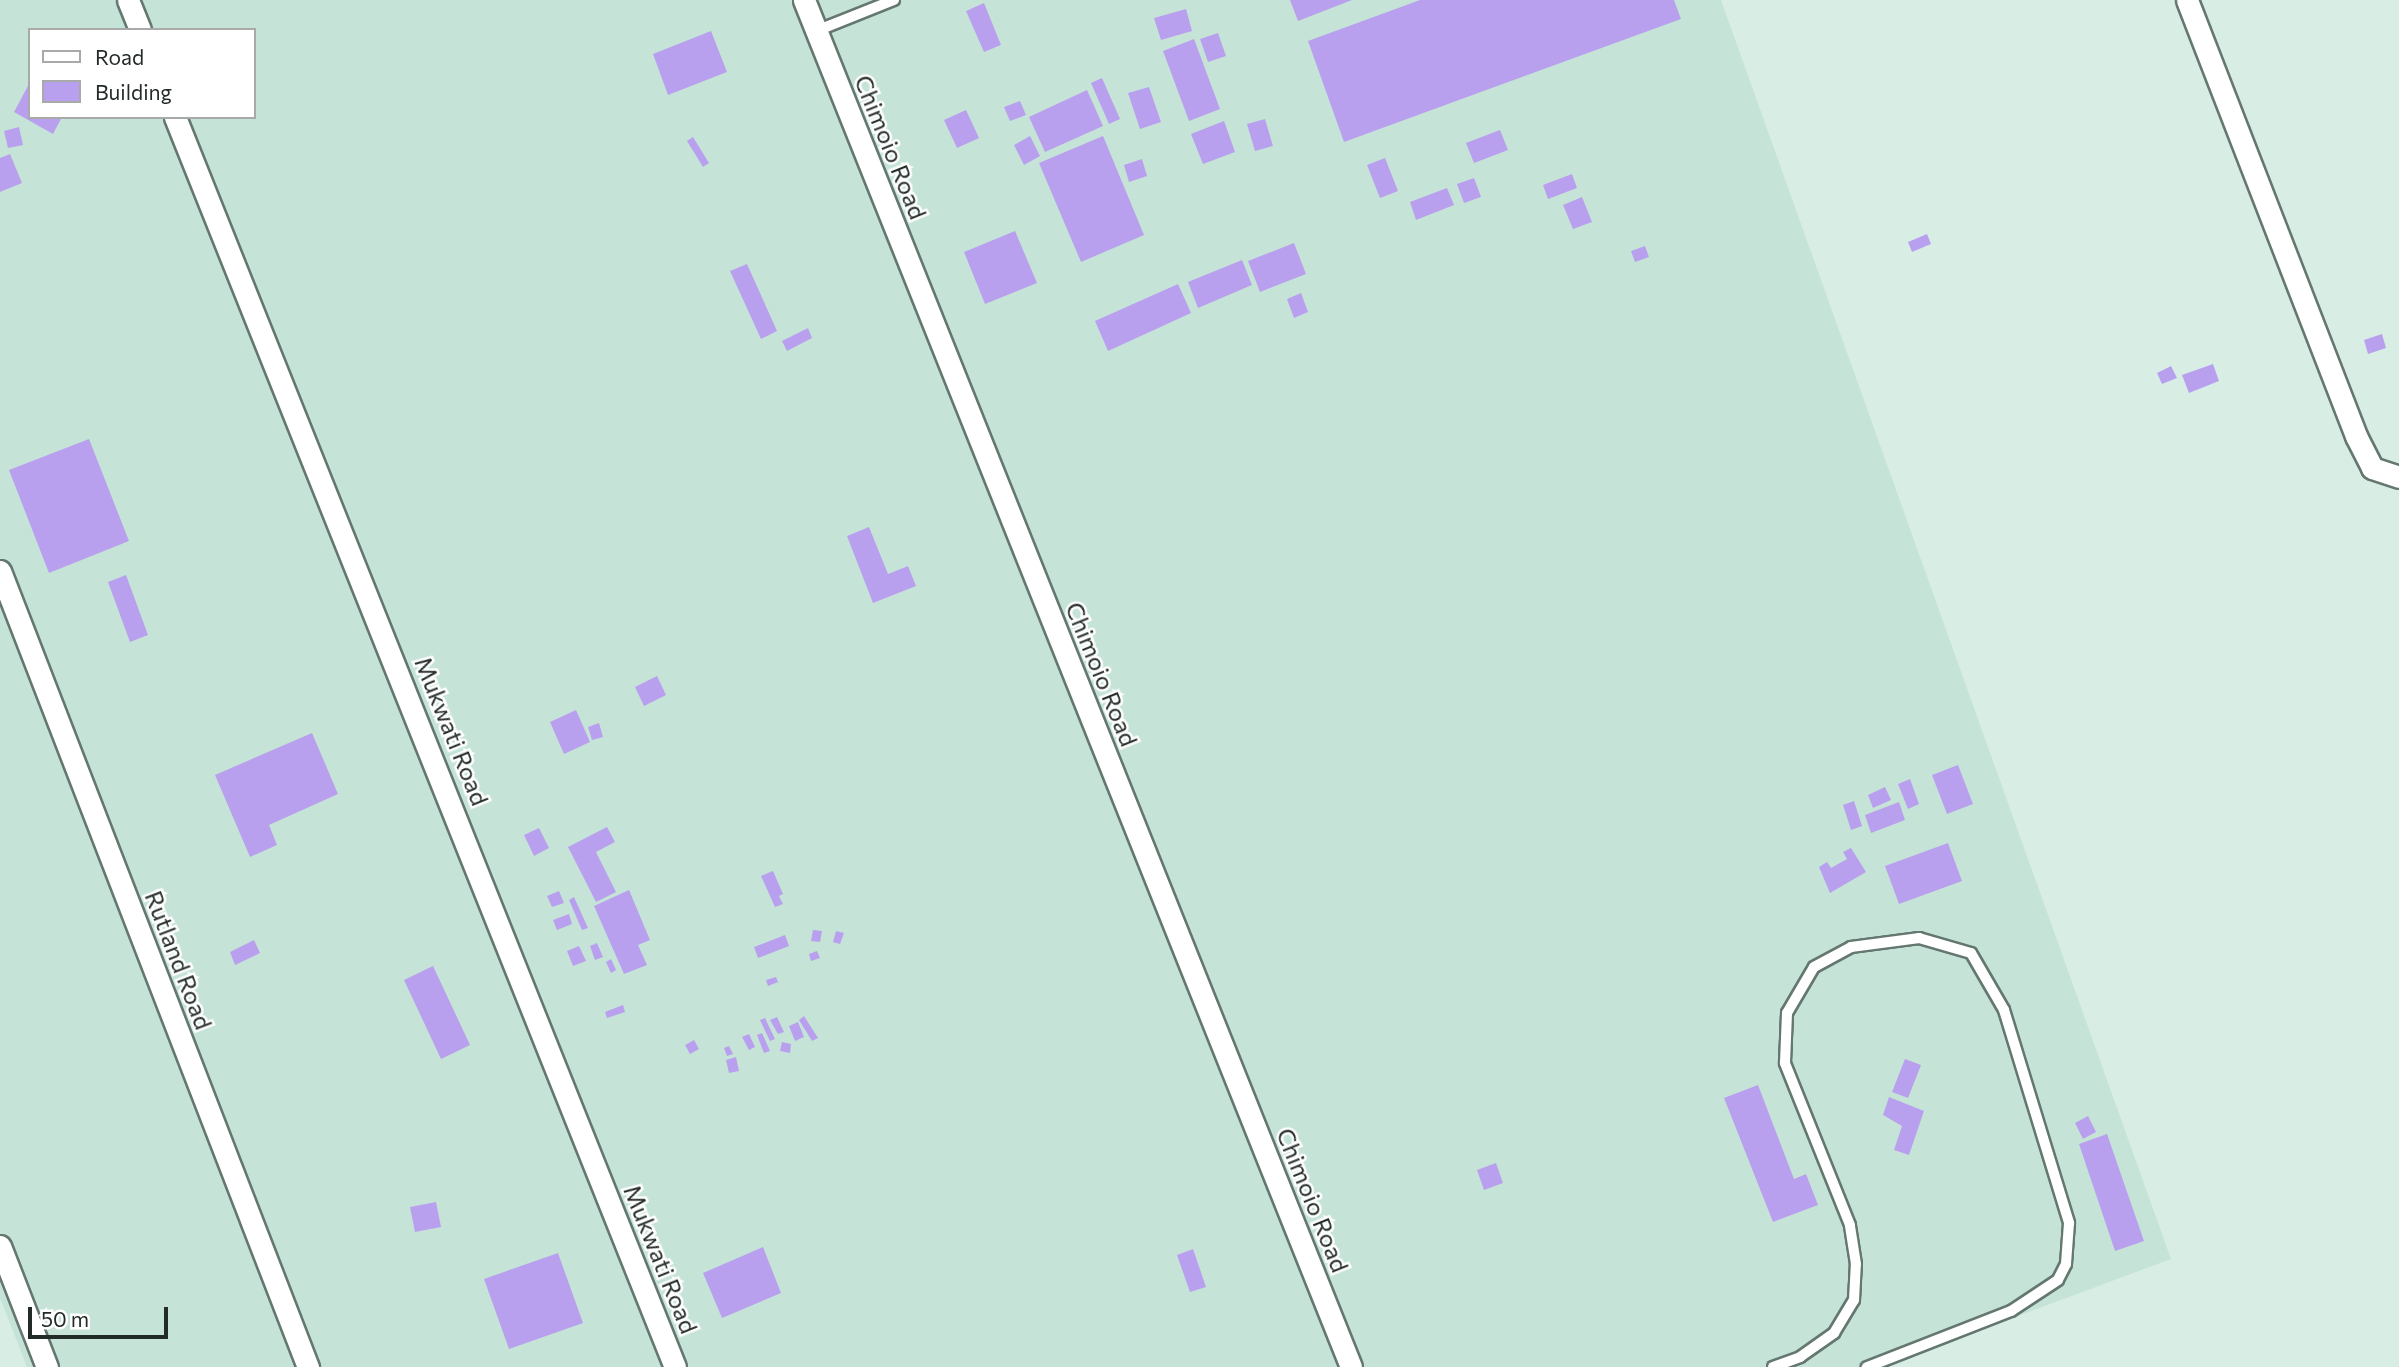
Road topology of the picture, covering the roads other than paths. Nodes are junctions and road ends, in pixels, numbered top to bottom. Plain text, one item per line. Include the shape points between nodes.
1 (128, 0) edge
2 (804, 0) edge
3 (894, 0) edge
4 (2187, 0) edge
5 (139, 28) edge
6 (816, 31) junction
7 (176, 119) edge
8 (2399, 477) edge
9 (0, 571) edge
10 (0, 1246) edge
11 (47, 1367) edge
12 (308, 1367) edge
13 (675, 1367) edge
14 (1352, 1367) edge
15 (1773, 1367) edge
16 (1867, 1367) edge

1 - 5 street
2 - 6 street, Chimoio Road
3 - 6 lane
4 - 8 street via 2356,436 2372,468
6 - 14 street, Chimoio Road
7 - 13 street, Mukwati Road
9 - 12 street, Rutland Road
10 - 11 street
15 - 16 lane via 1800,1357 1834,1333 1854,1300 1856,1264 1850,1225 1785,1063 1787,1013 1814,967 1852,947 1919,938 1971,953 2004,1010 2069,1223 2066,1264 2058,1280 2011,1311

